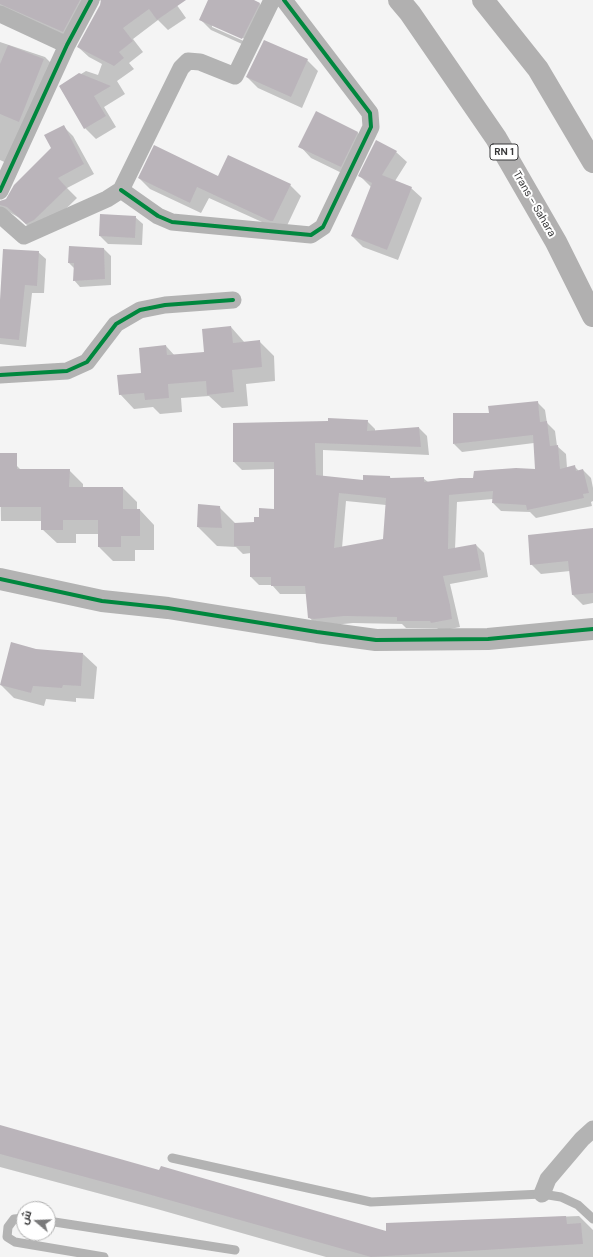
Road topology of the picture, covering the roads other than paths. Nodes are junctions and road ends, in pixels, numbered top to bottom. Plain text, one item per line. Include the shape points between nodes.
1 (91, 0) edge
2 (272, 0) edge
3 (284, 0) edge
4 (398, 0) edge
5 (483, 0) edge
6 (0, 14) edge
7 (67, 46) junction
8 (593, 162) edge
9 (120, 190) junction
10 (0, 191) edge
11 (0, 215) edge
12 (233, 300) dead end
13 (593, 316) edge
14 (0, 375) edge
15 (0, 579) edge
16 (593, 629) edge
17 (593, 1129) edge
18 (172, 1158) dead end
19 (542, 1194) junction
20 (16, 1219) edge
21 (593, 1220) edge
22 (56, 1222) edge
23 (235, 1250) dead end
24 (104, 1257) edge

1 - 7 street
2 - 9 street via 235,76 200,62 188,61 181,68
3 - 9 street via 370,113 371,127 323,227 310,235 172,222 158,216
4 - 13 highway, Trans - Sahara / RN 1 via 410,13 496,138 556,242
5 - 8 highway via 538,69
6 - 7 street
7 - 10 street
9 - 11 street via 107,200 24,236
12 - 14 street via 165,305 140,310 116,324 87,362 67,371
15 - 16 street via 102,601 168,608 376,640 488,639
17 - 19 street via 548,1179
18 - 19 lane via 371,1202
19 - 21 lane via 560,1197 578,1206
20 - 24 lane via 8,1227 7,1237 15,1242
22 - 23 lane

